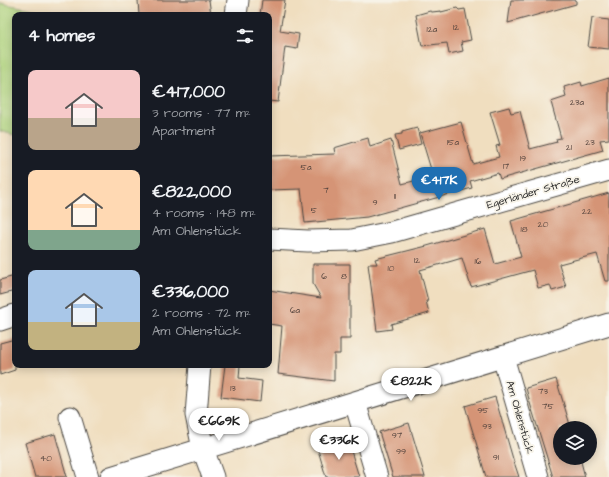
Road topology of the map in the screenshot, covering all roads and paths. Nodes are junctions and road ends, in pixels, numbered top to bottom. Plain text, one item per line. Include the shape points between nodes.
1 (238, 0) edge
2 (236, 12) edge
3 (609, 170) edge
4 (272, 239) edge
5 (12, 316) edge
6 (0, 320) edge
7 (609, 324) edge
8 (503, 357) junction
9 (200, 368) edge
10 (355, 402) junction
11 (70, 417) dead end
12 (203, 449) junction
13 (88, 477) edge
14 (111, 477) edge
15 (213, 477) edge
16 (377, 477) edge
17 (538, 477) edge

1 - 2 street
3 - 4 street, Egerländer Straße via 392,232 352,240
5 - 6 street
7 - 8 street
8 - 10 street
8 - 17 street, Am Ohlenstück
9 - 12 street via 196,415
10 - 12 street
10 - 16 street
11 - 13 street
12 - 14 street
12 - 15 street

